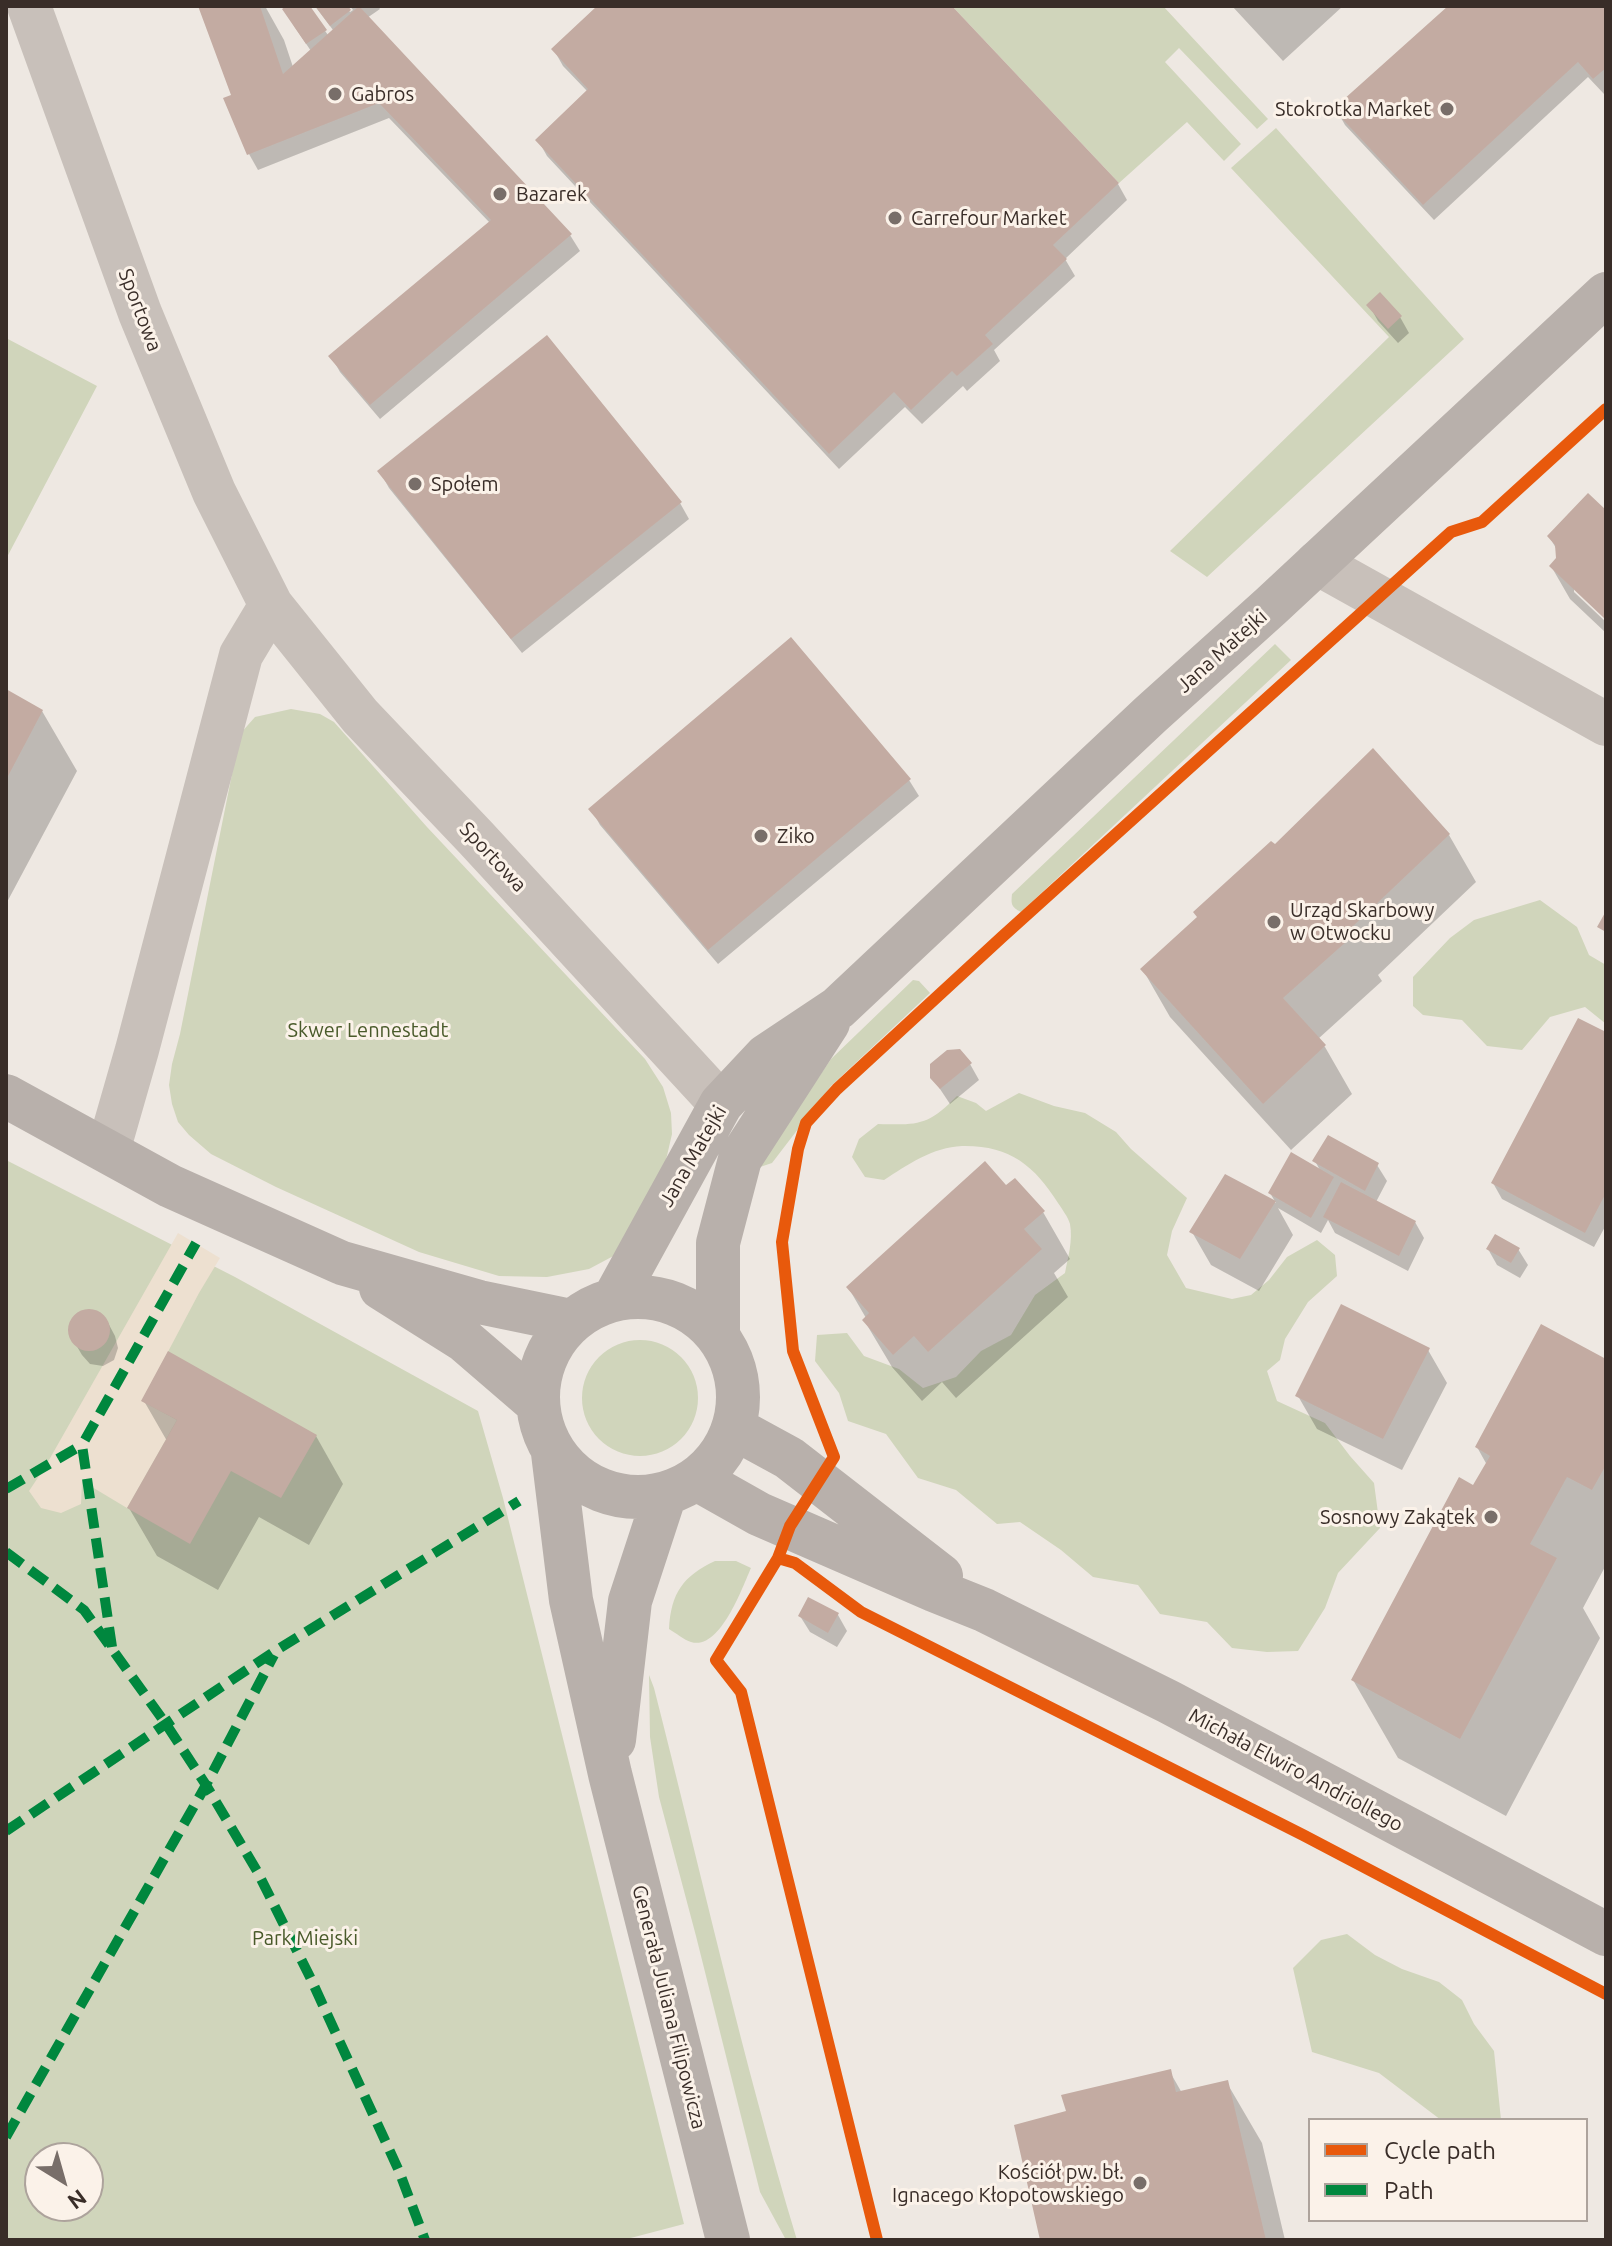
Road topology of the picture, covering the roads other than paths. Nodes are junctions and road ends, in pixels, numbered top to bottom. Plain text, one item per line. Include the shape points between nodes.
1 (29, 6) edge
2 (1606, 294) edge
3 (1317, 563) junction
4 (271, 605) junction
5 (1606, 724) edge
6 (838, 1008) junction
7 (6, 1096) edge
8 (721, 1104) junction
9 (108, 1151) junction
10 (342, 1263) junction
11 (614, 1299) junction
12 (571, 1321) junction
13 (718, 1336) junction
14 (537, 1403) junction
15 (734, 1428) junction
16 (553, 1453) junction
17 (681, 1487) junction
18 (984, 1610) junction
19 (610, 1774) junction
20 (1606, 1934) edge
21 (728, 2240) edge

1 - 4 street, Sportowa via 140,313 214,492
2 - 3 main road, Jana Matejki
3 - 5 street
3 - 6 main road, Jana Matejki
4 - 8 street, Sportowa via 340,694
4 - 9 street via 241,655
6 - 8 main road, Jana Matejki via 766,1056
6 - 13 main road, Jana Matejki via 740,1159 718,1243
7 - 9 main road
8 - 11 main road, Jana Matejki
9 - 10 main road via 170,1186
10 - 12 main road via 479,1302
10 - 14 main road via 465,1341
11 - 12 main road
11 - 13 main road via 653,1298 690,1310
12 - 14 main road via 552,1345 540,1374
13 - 15 main road via 733,1364 739,1396
14 - 16 main road
15 - 17 main road via 720,1459
15 - 18 main road, Michała Elwiro Andriollego via 799,1465
16 - 17 main road via 583,1482 623,1497
16 - 19 main road, Generała Juliana Filipowicza via 571,1600
17 - 18 main road, Michała Elwiro Andriollego via 759,1514
17 - 19 main road via 630,1601
18 - 20 main road, Michała Elwiro Andriollego
19 - 21 main road, Generała Juliana Filipowicza

